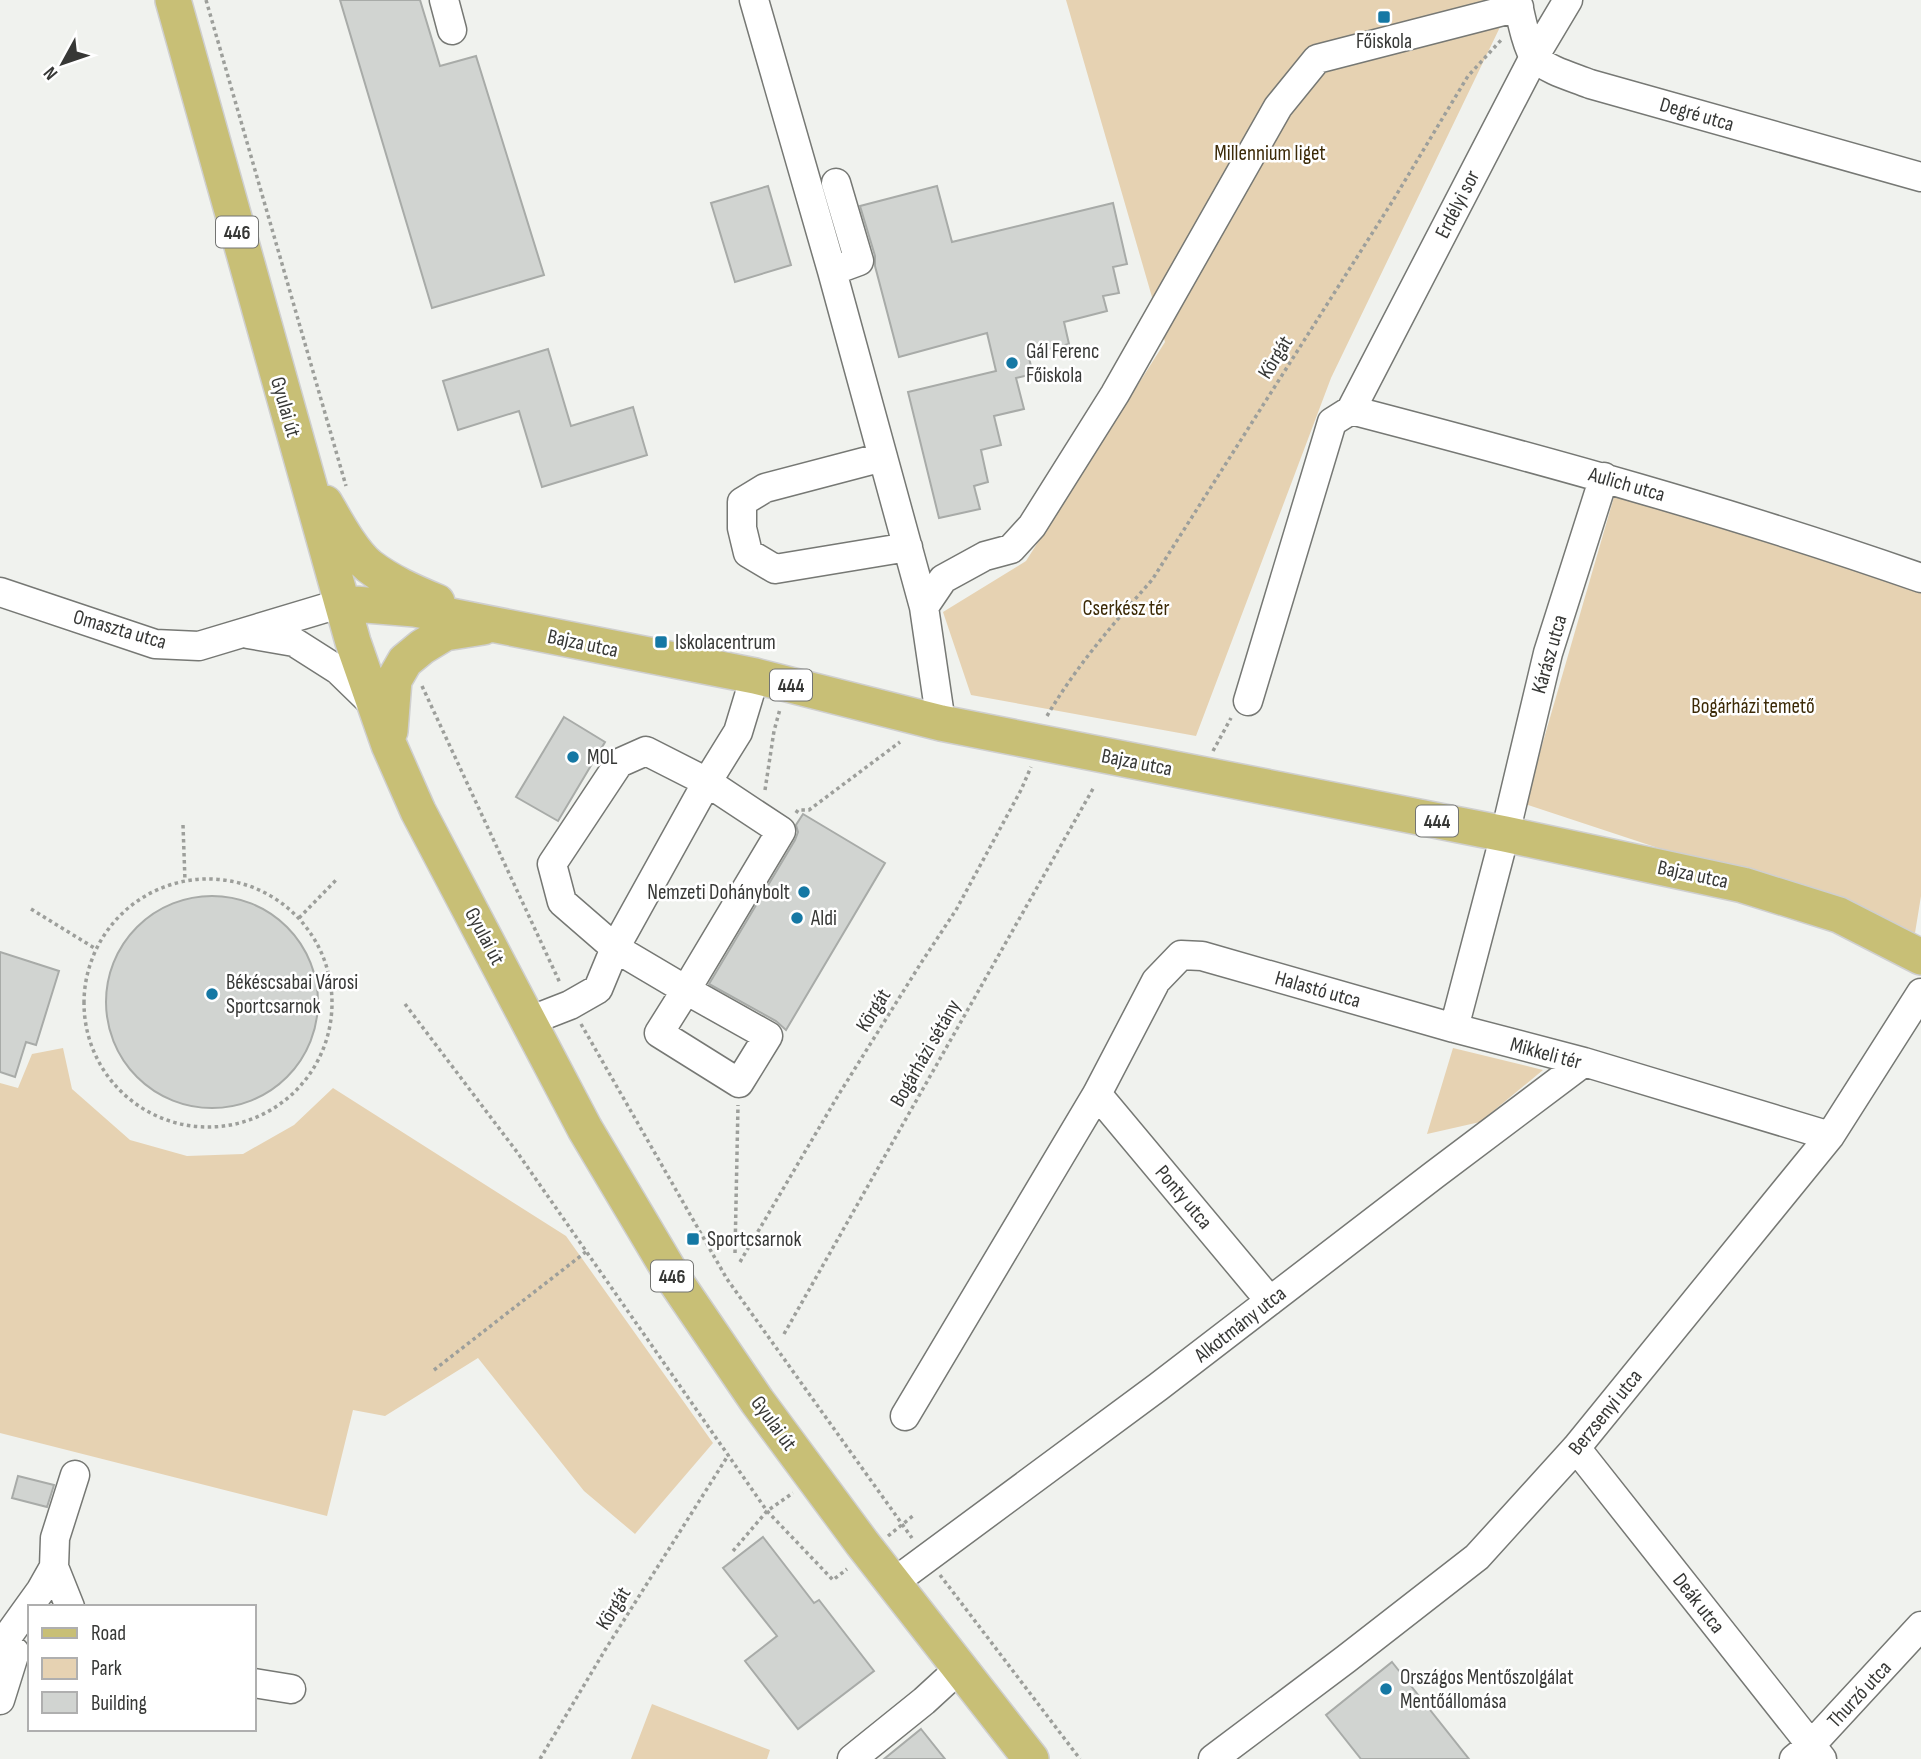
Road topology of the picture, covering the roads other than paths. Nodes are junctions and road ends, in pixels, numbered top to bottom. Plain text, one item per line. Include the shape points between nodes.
1 (173, 0) edge
2 (444, 0) edge
3 (754, 0) edge
4 (1568, 0) edge
5 (1518, 4) edge
6 (452, 30) dead end
7 (1534, 57) junction
8 (1921, 177) edge
9 (836, 183) dead end
10 (832, 271) junction
11 (1341, 416) junction
12 (883, 457) junction
13 (302, 465) junction
14 (1604, 477) junction
15 (908, 547) junction
16 (1921, 578) edge
17 (0, 592) edge
18 (342, 603) junction
19 (924, 607) junction
20 (496, 625) junction
21 (242, 633) junction
22 (771, 680) junction
23 (1248, 701) road end
24 (376, 707) junction
25 (935, 721) junction
26 (389, 745) junction
27 (707, 782) junction
28 (1505, 834) junction
29 (615, 948) junction
30 (1921, 957) edge
31 (686, 990) junction
32 (1921, 993) edge
33 (530, 1021) junction
34 (1454, 1028) junction
35 (1584, 1062) junction
36 (1097, 1094) junction
37 (1830, 1136) junction
38 (1270, 1301) junction
39 (905, 1416) dead end
40 (1576, 1448) junction
41 (75, 1475) dead end
42 (54, 1567) junction
43 (893, 1583) junction
44 (34, 1605) edge
45 (69, 1605) edge
46 (28, 1616) edge
47 (1921, 1626) edge
48 (11, 1650) edge
49 (960, 1668) junction
50 (256, 1683) edge
51 (291, 1689) dead end
52 (0, 1700) edge
53 (1809, 1754) edge
54 (852, 1759) edge
55 (1031, 1759) edge
56 (1213, 1759) edge

1 - 13 main road, Gyulai út / 446
2 - 6 street
3 - 10 street
4 - 7 street, Erdélyi sor
5 - 7 street
5 - 19 street via 1317,59 1278,107 1115,394 1032,526 1011,549 985,556 943,579
7 - 8 street, Degré utca via 1590,84
7 - 11 street, Erdélyi sor
9 - 10 street via 859,261
10 - 12 street
11 - 14 street, Aulich utca
11 - 23 street, Erdélyi sor
12 - 15 street
12 - 15 street via 765,488 742,502 748,553 775,569
13 - 18 main road, Gyulai út / 446
13 - 20 main road via 341,530 368,564 404,589
14 - 16 street, Aulich utca
14 - 28 street, Kárász utca via 1548,653
15 - 19 street
17 - 21 street, Omaszta utca via 155,644 199,646
18 - 20 main road, Bajza utca / 444 via 415,608
18 - 21 street, Omaszta utca
18 - 24 main road, Gyulai út / 446
19 - 25 street
20 - 22 main road, Bajza utca / 444
20 - 26 main road via 445,633 405,661 394,680
21 - 24 street, Omaszta utca via 294,642 338,670
22 - 25 main road, Bajza utca / 444
22 - 27 street
24 - 26 main road, Gyulai út / 446
25 - 28 main road, Bajza utca / 444
26 - 33 main road, Gyulai út / 446 via 418,811
27 - 29 street
27 - 29 street via 646,751 619,763 552,864 562,902
27 - 31 street via 771,824
28 - 30 main road, Bajza utca / 444 via 1743,885 1839,915
28 - 34 street
29 - 31 street
29 - 33 street via 598,989
31 - 31 street via 659,1033 739,1083 768,1036
32 - 37 street, Berzsenyi utca
33 - 43 main road, Gyulai út / 446 via 585,1129 676,1282 757,1401
34 - 35 street, Mikkeli tér
34 - 36 street, Halastó utca via 1202,956 1181,955 1156,981
35 - 37 street, Mikkeli tér
35 - 38 street, Alkotmány utca
36 - 38 street, Ponty utca
36 - 39 street
37 - 40 street, Berzsenyi utca
38 - 43 street, Alkotmány utca
40 - 53 street, Deák utca
40 - 56 street, Berzsenyi utca via 1477,1557
41 - 42 street via 55,1538
42 - 44 street
42 - 45 street
43 - 49 main road, Gyulai út / 446
46 - 48 street
47 - 53 street, Thurzó utca
48 - 52 street
49 - 54 street
49 - 55 main road, Gyulai út / 446
50 - 51 street

